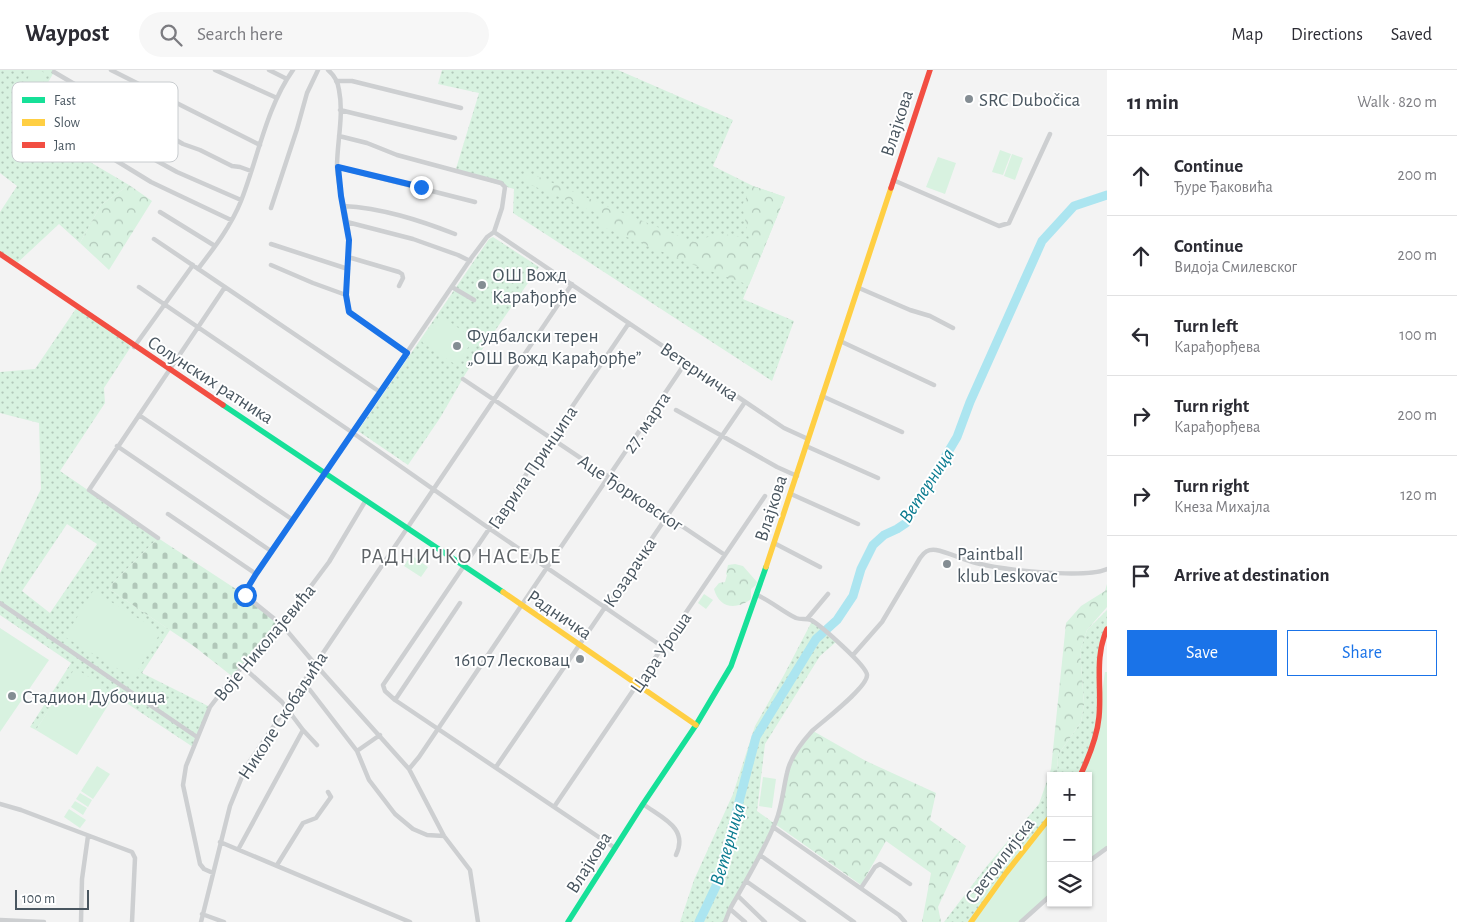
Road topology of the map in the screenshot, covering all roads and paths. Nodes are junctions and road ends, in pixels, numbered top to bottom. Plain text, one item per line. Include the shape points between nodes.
1 (111, 70) edge
2 (215, 70) edge
3 (269, 70) edge
4 (293, 70) edge
5 (318, 70) edge
6 (328, 70) edge
7 (930, 70) edge
8 (54, 72) dead end
9 (287, 79) junction
10 (336, 81) junction
11 (71, 82) edge
12 (134, 82) edge
13 (277, 98) junction
14 (178, 105) edge
15 (461, 108) dead end
16 (340, 110) junction
17 (1050, 134) dead end
18 (339, 136) junction
19 (455, 138) dead end
20 (178, 141) edge
21 (260, 145) junction
22 (118, 162) edge
23 (159, 162) edge
24 (338, 167) junction
25 (252, 171) junction
26 (893, 180) junction
27 (241, 200) junction
28 (476, 202) dead end
29 (343, 206) junction
30 (272, 208) dead end
31 (160, 212) dead end
32 (231, 220) junction
33 (347, 222) junction
34 (494, 232) junction
35 (455, 234) dead end
36 (154, 239) dead end
37 (271, 244) dead end
38 (215, 246) junction
39 (0, 254) edge
40 (348, 257) junction
41 (470, 261) junction
42 (193, 265) junction
43 (272, 265) dead end
44 (198, 269) junction
45 (348, 269) junction
46 (572, 284) junction
47 (399, 286) dead end
48 (452, 286) junction
49 (139, 287) dead end
50 (225, 287) junction
51 (859, 288) junction
52 (346, 295) junction
53 (474, 300) dead end
54 (166, 304) junction
55 (629, 323) junction
56 (197, 326) junction
57 (952, 328) dead end
58 (840, 341) junction
59 (134, 347) junction
60 (407, 353) junction
61 (686, 362) junction
62 (170, 369) junction
63 (464, 379) dead end
64 (934, 385) dead end
65 (380, 392) junction
66 (822, 396) junction
67 (493, 399) junction
68 (745, 402) junction
69 (676, 410) dead end
70 (139, 415) junction
71 (353, 432) junction
72 (902, 432) dead end
73 (722, 435) junction
74 (551, 438) junction
75 (808, 439) junction
76 (118, 446) junction
77 (806, 446) junction
78 (326, 473) junction
79 (797, 476) junction
80 (608, 477) junction
81 (878, 478) dead end
82 (432, 489) junction
83 (791, 494) junction
84 (765, 496) dead end
85 (366, 500) junction
86 (168, 514) dead end
87 (666, 516) junction
88 (293, 520) junction
89 (858, 524) dead end
90 (407, 528) junction
91 (490, 529) junction
92 (158, 538) dead end
93 (774, 544) junction
94 (272, 551) junction
95 (725, 556) junction
96 (464, 567) junction
97 (820, 567) dead end
98 (548, 568) junction
99 (1107, 569) edge
100 (256, 574) junction
101 (828, 594) dead end
102 (757, 595) junction
103 (0, 603) edge
104 (460, 603) dead end
105 (522, 607) junction
106 (605, 608) junction
107 (810, 620) junction
108 (282, 625) junction
109 (1107, 629) edge
110 (579, 646) junction
111 (663, 647) junction
112 (853, 655) junction
113 (315, 664) junction
114 (243, 667) junction
115 (303, 681) junction
116 (637, 686) junction
117 (395, 700) junction
118 (286, 706) junction
119 (696, 725) junction
120 (438, 728) junction
121 (303, 730) junction
122 (380, 735) junction
123 (196, 737) junction
124 (317, 745) dead end
125 (357, 752) junction
126 (496, 768) junction
127 (409, 769) junction
128 (1082, 772) edge
129 (328, 792) dead end
130 (0, 804) edge
131 (643, 804) junction
132 (554, 807) junction
133 (1050, 817) edge
134 (773, 827) junction
135 (88, 836) junction
136 (444, 836) junction
137 (220, 842) junction
138 (238, 848) junction
139 (615, 848) junction
140 (1107, 848) edge
141 (676, 855) dead end
142 (760, 855) junction
143 (1092, 859) edge
144 (277, 865) junction
145 (213, 873) junction
146 (746, 881) junction
147 (910, 884) dead end
148 (861, 888) junction
149 (738, 896) junction
150 (1047, 899) edge
151 (730, 909) junction
152 (202, 914) junction
153 (0, 920) edge
154 (44, 922) edge
155 (81, 922) edge
156 (132, 922) edge
157 (201, 922) edge
158 (224, 922) edge
159 (410, 922) edge
160 (478, 922) edge
161 (568, 922) edge
162 (725, 922) edge
163 (745, 922) edge
164 (765, 922) edge
165 (804, 922) edge
166 (854, 922) edge
167 (905, 922) edge
168 (971, 922) edge
169 (1021, 922) edge

1 - 12 street
2 - 13 street
3 - 9 street
4 - 9 street
5 - 30 street via 307,93
6 - 10 street
7 - 26 main road, Влајкова
8 - 11 street
9 - 13 street
10 - 15 street via 352,81
10 - 16 street
13 - 21 street
14 - 21 street
16 - 18 street
16 - 19 street
17 - 26 street via 1005,226
18 - 24 street
18 - 34 street via 504,184 502,208
20 - 25 street via 232,166
21 - 25 street
22 - 32 street via 151,182
23 - 27 street
24 - 28 street
24 - 29 street
25 - 27 street
26 - 51 main road, Влајкова
27 - 32 street
29 - 33 street
29 - 35 street via 386,212
31 - 38 street
32 - 38 street
33 - 40 street
33 - 41 street via 438,247
34 - 41 street via 487,236
34 - 46 street, Ветерничка
36 - 42 street
37 - 45 street
38 - 44 street
39 - 59 main road, Солунских ратника
40 - 45 street
40 - 47 street via 399,272 403,278
41 - 48 street
42 - 44 street
42 - 54 street
43 - 52 street
44 - 50 street
45 - 52 street
46 - 55 street, Ветерничка
46 - 67 street, Николе Скобаљића
48 - 53 street
48 - 60 street
49 - 54 street
50 - 56 street
50 - 65 street
51 - 57 street
51 - 58 main road, Влајкова
52 - 60 street via 349,312
54 - 56 street
54 - 59 street
55 - 61 street, Ветерничка
55 - 74 street, Гаврила Принципа
56 - 62 street
56 - 71 street
58 - 64 street
58 - 66 main road, Влајкова
59 - 62 main road, Солунских ратника
60 - 65 street
61 - 68 street, Ветерничка
61 - 80 street, 27. марта
62 - 70 street
62 - 78 main road, Солунских ратника
63 - 67 street, Аце Ђорковског
65 - 71 street
66 - 72 street
66 - 75 main road, Влајкова
67 - 74 street, Аце Ђорковског
67 - 82 street, Николе Скобаљића
68 - 73 street, Козарачка
68 - 75 street, Ветерничка via 784,428
69 - 73 street
70 - 76 street
70 - 88 street
71 - 78 street
71 - 82 street
73 - 79 street
73 - 87 street, Козарачка
74 - 80 street, Аце Ђорковског
74 - 91 street, Гаврила Принципа
75 - 77 main road, Влајкова
76 - 92 street via 89,490
76 - 94 street
77 - 79 main road, Влајкова
77 - 81 street
78 - 85 main road, Солунских ратника
78 - 88 street
79 - 83 main road, Влајкова
80 - 87 street, Аце Ђорковског
80 - 98 street, 27. марта
82 - 90 street, Николе Скобаљића
82 - 91 street
83 - 89 street
83 - 93 main road, Влајкова
84 - 95 street, Цара Уроша
85 - 90 main road, Солунских ратника
85 - 108 street, Воје Николајевића via 329,562
86 - 100 street
87 - 95 street, Аце Ђорковског
87 - 106 street, Козарачка
88 - 94 street
90 - 96 main road, Радничка
90 - 113 street, Николе Скобаљића
91 - 96 street, Гаврила Принципа
91 - 98 street
93 - 97 street
93 - 102 main road, Влајкова
94 - 100 street
95 - 111 street, Цара Уроша
96 - 105 main road, Радничка
96 - 117 street, Гаврила Принципа via 384,685 385,691
98 - 105 street, 27. марта
98 - 106 street
99 - 112 street via 1088,573 1044,572 979,564 937,550 926,551 882,622
100 - 108 street via 245,595
101 - 107 street
102 - 107 street via 798,619
102 - 119 main road, Влајкова via 731,666
103 - 123 street
104 - 117 street
105 - 110 main road, Радничка
105 - 120 street, 27. марта
106 - 110 street, Козарачка
106 - 111 street
107 - 112 street
108 - 113 street
108 - 114 street, Воје Николајевића
109 - 128 main road via 1100,653 1097,732
110 - 116 main road, Радничка
110 - 126 street, Козарачка
111 - 116 street, Цара Уроша
112 - 134 street via 867,672 867,680 813,731 796,753 788,768 782,805
113 - 115 street, Николе Скобаљића
113 - 122 street
114 - 118 street
114 - 123 street, Воје Николајевића via 213,702
115 - 118 street, Николе Скобаљића
115 - 125 street
116 - 119 main road, Радничка
116 - 132 street, Цара Уроша
117 - 120 street
118 - 121 street
118 - 137 street, Николе Скобаљића via 242,776
119 - 131 main road, Влајкова
120 - 126 street
120 - 127 street, 27. марта
121 - 124 street
121 - 138 street
122 - 125 street
122 - 127 street
123 - 145 street, Воје Николајевића via 183,785 200,864
125 - 136 street via 374,787 407,826 427,835
126 - 132 street
127 - 136 street
129 - 144 street via 331,797 325,807 316,818 303,823
130 - 135 street
131 - 139 main road, Влајкова
131 - 141 street via 677,830 681,842
132 - 139 street
133 - 168 main road, Светоилијска
134 - 142 street
134 - 148 street
135 - 155 street via 83,864
135 - 156 street via 134,854
136 - 160 street via 470,870
137 - 138 street
137 - 145 street, Николе Скобаљића
138 - 144 street
139 - 161 main road, Влајкова
140 - 143 street
142 - 146 street
142 - 166 street
144 - 159 street
145 - 152 street, Николе Скобаљића
146 - 149 street
146 - 165 street
147 - 148 street via 880,864
148 - 167 street
149 - 151 street
149 - 164 street
150 - 169 street
151 - 162 street
151 - 163 street
152 - 157 street, Николе Скобаљића
152 - 158 street
153 - 154 street

